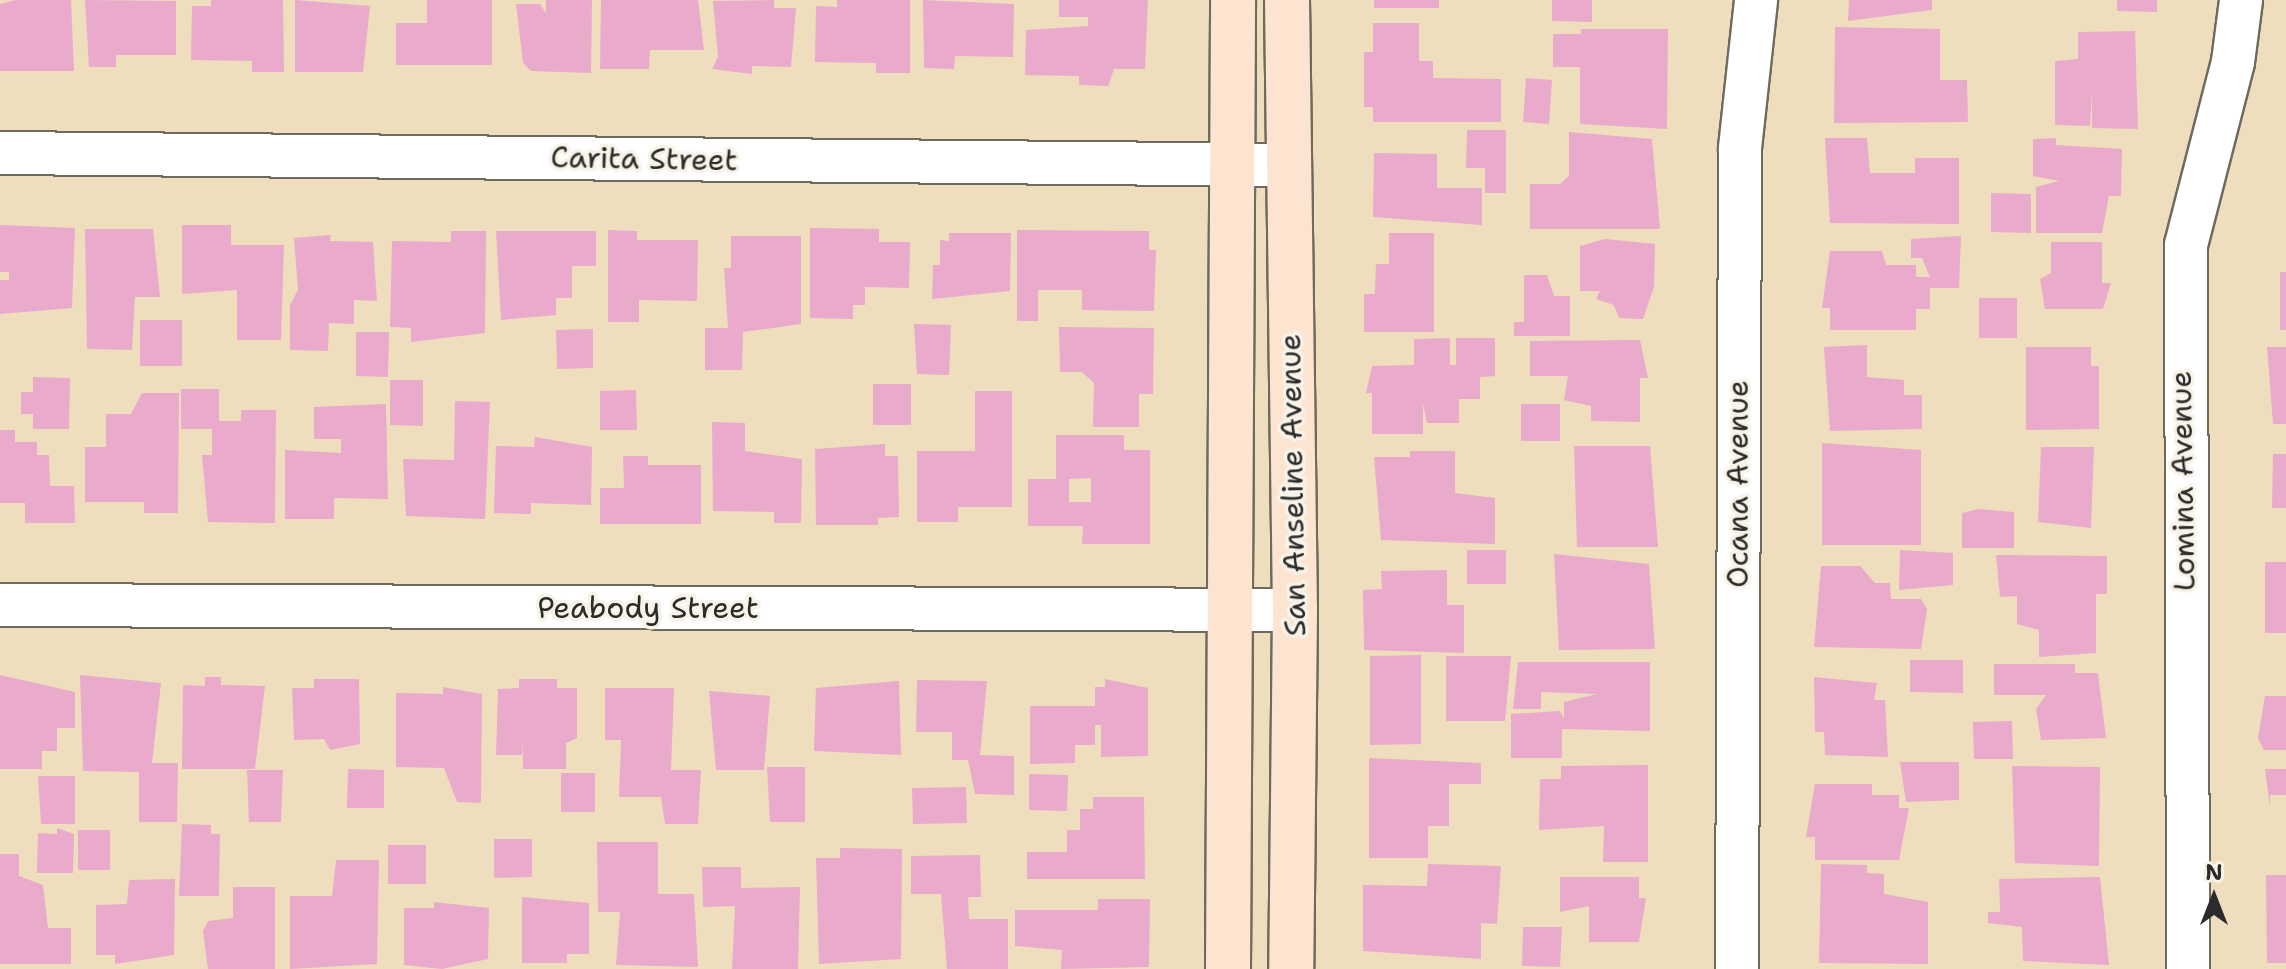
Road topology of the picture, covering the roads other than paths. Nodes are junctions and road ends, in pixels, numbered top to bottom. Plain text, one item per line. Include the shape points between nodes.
1 (1233, 0) edge
2 (1287, 0) edge
3 (1756, 0) edge
4 (2241, 0) edge
5 (0, 153) edge
6 (1231, 165) junction
7 (1288, 165) junction
8 (0, 605) edge
9 (1228, 610) junction
10 (1295, 610) junction
11 (1228, 969) edge
12 (1291, 969) edge
13 (1737, 969) edge
14 (2188, 969) edge

1 - 6 street, San Anseline Avenue
2 - 7 street, San Anseline Avenue
3 - 13 street, Ocana Avenue via 1740,148
4 - 14 street, Lomina Avenue via 2233,62 2186,245
5 - 6 street, Carita Street
6 - 7 street, Carita Street
6 - 9 street, San Anseline Avenue
7 - 10 street, San Anseline Avenue
8 - 9 street, Peabody Street
9 - 10 street, Peabody Street
9 - 11 street, San Anseline Avenue
10 - 12 street, San Anseline Avenue

